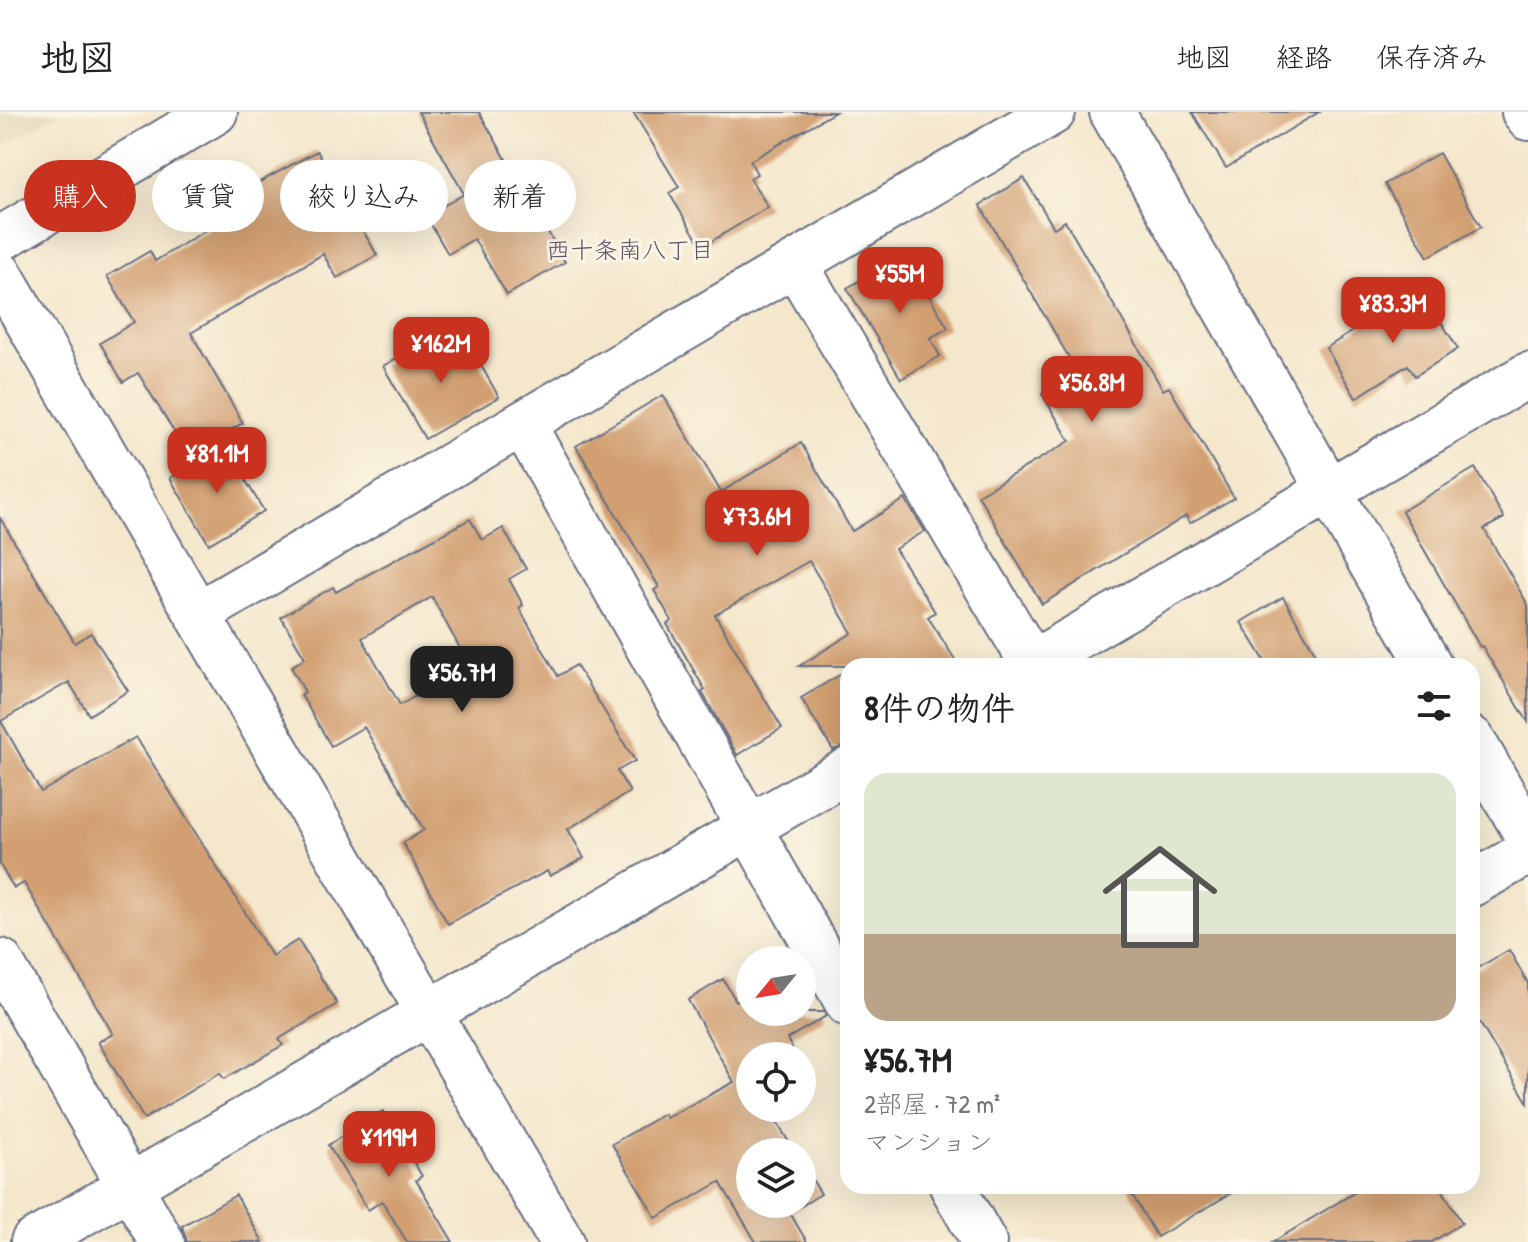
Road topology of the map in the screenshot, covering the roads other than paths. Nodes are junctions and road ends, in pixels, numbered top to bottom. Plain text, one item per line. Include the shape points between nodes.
1 (215, 112) edge
2 (1053, 112) edge
3 (1112, 112) edge
4 (1524, 112) edge
5 (1528, 118) edge
6 (0, 239) edge
7 (795, 264) junction
8 (0, 274) edge
9 (1528, 375) edge
10 (523, 424) junction
11 (1330, 490) junction
12 (198, 614) junction
13 (1025, 658) edge
14 (1039, 658) edge
15 (1425, 658) edge
16 (1480, 753) edge
17 (840, 775) edge
18 (747, 828) junction
19 (1528, 837) edge
20 (1528, 852) edge
21 (1480, 879) edge
22 (0, 961) edge
23 (840, 990) edge
24 (430, 1012) junction
25 (129, 1186) junction
26 (957, 1194) edge
27 (33, 1242) edge
28 (162, 1242) edge
29 (562, 1242) edge
30 (984, 1242) edge

1 - 6 street
2 - 7 street
3 - 11 street
4 - 5 street
7 - 10 street
7 - 13 street
8 - 12 street
9 - 11 street
10 - 12 street
10 - 18 street
11 - 14 street
11 - 15 street
12 - 24 street
16 - 19 street
17 - 18 street
18 - 23 street
18 - 24 street
20 - 21 street
22 - 25 street
24 - 25 street
24 - 29 street
25 - 27 street
25 - 28 street
26 - 30 street

